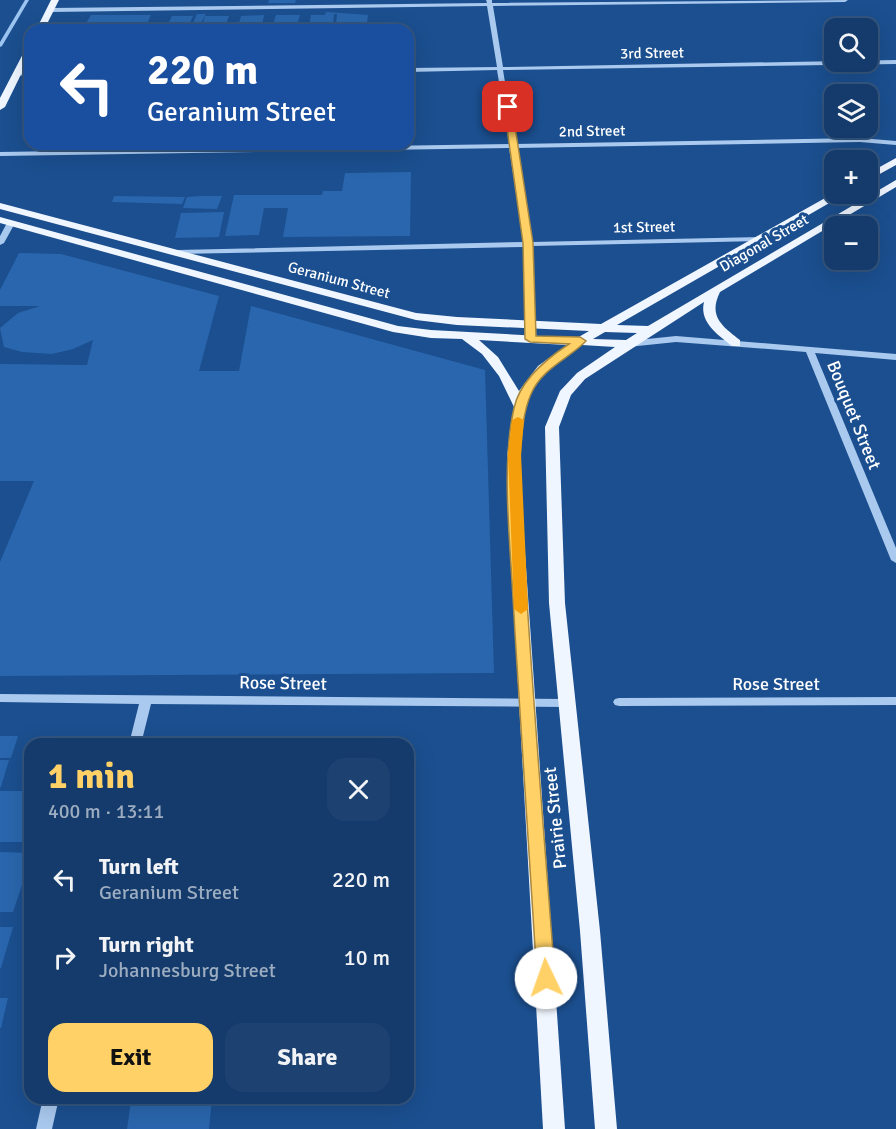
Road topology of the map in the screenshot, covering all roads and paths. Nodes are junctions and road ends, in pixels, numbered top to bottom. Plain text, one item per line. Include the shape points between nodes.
1 (55, 0) edge
2 (845, 0) edge
3 (490, 3) edge
4 (51, 10) junction
5 (43, 24) edge
6 (24, 59) edge
7 (896, 62) edge
8 (501, 69) junction
9 (414, 70) edge
10 (16, 74) junction
11 (24, 74) edge
12 (0, 107) edge
13 (896, 140) edge
14 (514, 146) junction
15 (414, 148) edge
16 (257, 150) edge
17 (0, 154) edge
18 (896, 161) edge
19 (878, 172) edge
20 (896, 183) edge
21 (824, 203) edge
22 (0, 206) edge
23 (5, 221) edge
24 (760, 239) junction
25 (0, 243) edge
26 (528, 243) junction
27 (177, 252) junction
28 (715, 290) junction
29 (531, 324) junction
30 (604, 327) junction
31 (649, 330) junction
32 (465, 336) junction
33 (530, 339) junction
34 (676, 339) junction
35 (580, 341) junction
36 (736, 343) junction
37 (628, 344) junction
38 (809, 350) junction
39 (896, 357) edge
40 (520, 407) junction
41 (896, 560) edge
42 (0, 698) edge
43 (146, 699) junction
44 (896, 701) edge
45 (526, 702) junction
46 (619, 702) dead end
47 (566, 703) junction
48 (136, 738) edge
49 (50, 1104) edge
50 (44, 1129) edge
51 (554, 1129) edge
52 (606, 1129) edge

1 - 4 main road
2 - 3 street
3 - 4 street
3 - 8 street
4 - 5 main road
6 - 10 main road
7 - 8 street, 3rd Street
8 - 9 street, 3rd Street
8 - 14 street
10 - 11 street
10 - 12 main road
13 - 14 street, 2nd Street
14 - 15 street, 2nd Street
14 - 26 street
16 - 17 street, 2nd Street
18 - 19 main road
20 - 28 main road, Diagonal Street
21 - 24 main road, Diagonal Street
22 - 27 main road, Geranium Street
23 - 25 street
23 - 32 main road, Geranium Street via 363,321 416,332
24 - 26 street, 1st Street
24 - 30 main road, Diagonal Street
26 - 27 street, 1st Street
26 - 29 street
27 - 29 main road, Geranium Street via 416,316
28 - 31 main road, Diagonal Street
28 - 36 main road via 708,300 709,315
29 - 30 main road, Geranium Street
29 - 33 street
30 - 31 main road, Geranium Street
30 - 35 main road, Prairie Street
31 - 34 street, Geranium Street
31 - 37 main road, Prairie Street
32 - 33 main road, Geranium Street
32 - 40 main road via 496,361
33 - 35 main road, Geranium Street
34 - 36 street, Geranium Street
34 - 37 street, Geranium Street
35 - 37 main road, Geranium Street
35 - 40 main road, Prairie Street via 539,373 526,390
36 - 38 street, Geranium Street
37 - 47 main road, Prairie Street via 581,376 565,394 552,427 552,507
38 - 39 street, Geranium Street
38 - 41 street, Bouquet Street
40 - 45 main road, Prairie Street via 515,454 516,512
42 - 43 street, Rose Street
43 - 45 street, Rose Street
43 - 48 street
44 - 46 street, Rose Street
45 - 47 street, Rose Street
45 - 51 main road, Prairie Street
47 - 52 main road, Prairie Street
49 - 50 street

